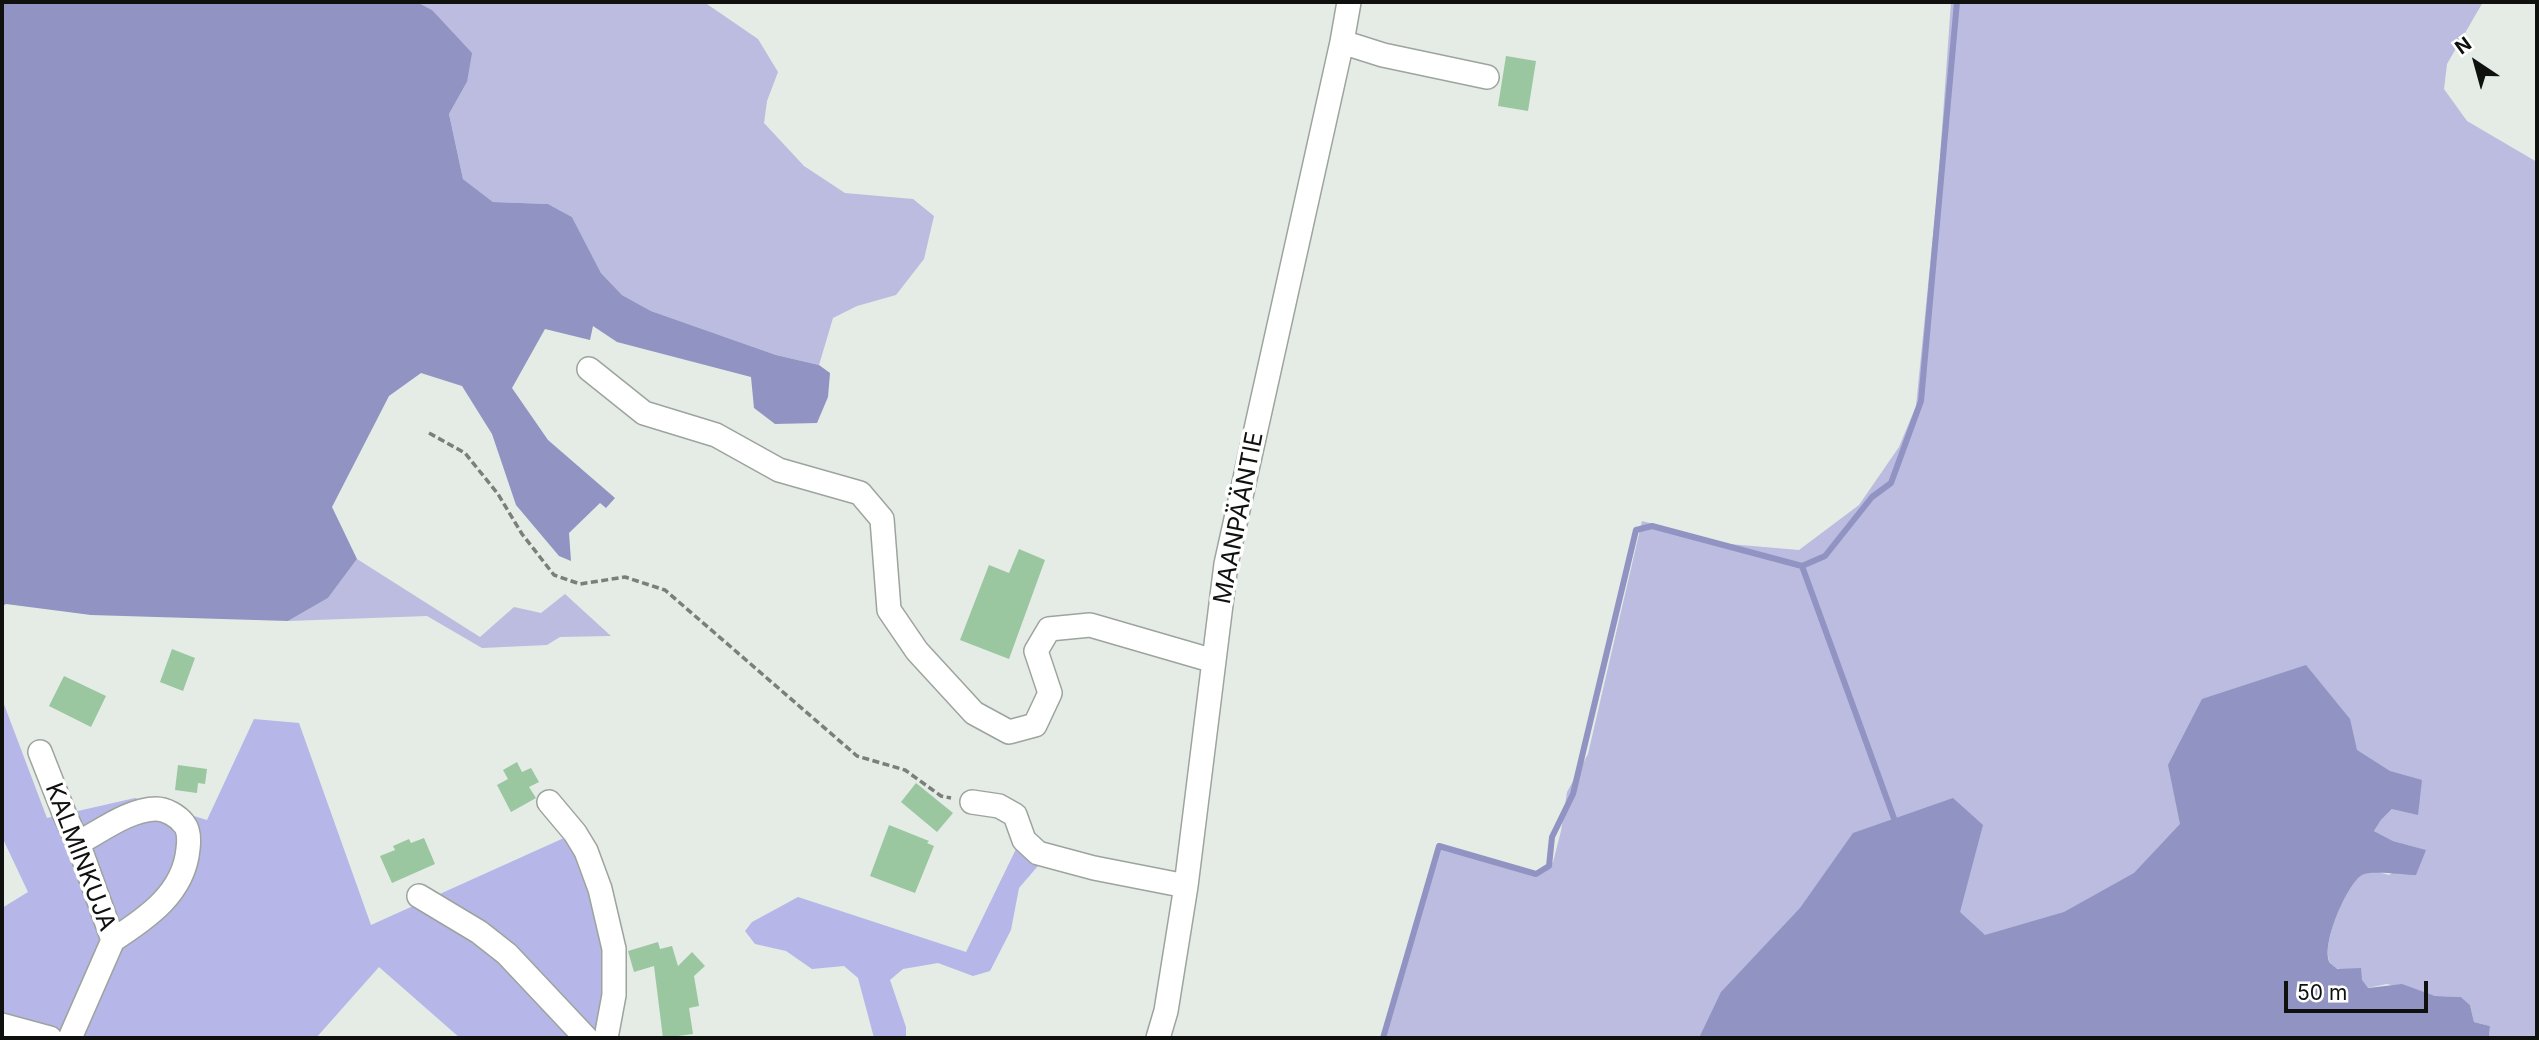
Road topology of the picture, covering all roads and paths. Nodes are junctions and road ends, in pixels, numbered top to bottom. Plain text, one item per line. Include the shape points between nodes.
1 (1349, 2) edge
2 (1342, 42) junction
3 (1487, 77) dead end
4 (589, 369) dead end
5 (429, 433) dead end
6 (1214, 661) junction
7 (40, 752) dead end
8 (549, 802) dead end
9 (972, 802) joint
10 (78, 843) junction
11 (1185, 886) junction
12 (419, 896) dead end
13 (113, 940) junction
14 (6, 1021) edge
15 (50, 1038) edge
16 (70, 1038) edge
17 (586, 1038) edge
18 (606, 1038) edge
19 (1158, 1038) edge

1 - 2 street, MAANPÄÄNTIE
2 - 3 street
2 - 6 street, MAANPÄÄNTIE via 1226,564
4 - 6 street via 643,413 716,435 779,470 860,493 882,519 889,610 917,650 974,713 1009,732 1035,725 1050,694 1036,651 1049,629 1090,625
5 - 9 path via 465,453 554,575 580,584 625,578 665,590 858,756 905,769 941,796
6 - 11 street, MAANPÄÄNTIE
7 - 10 street, KALMINKUJA
8 - 18 street via 586,850 600,889 614,949 614,995
9 - 11 street via 999,806 1015,815 1024,840 1038,853
10 - 13 street, KALMINKUJA
10 - 13 street via 139,812 158,808 177,816 187,827 184,872 170,894 145,919
11 - 19 street, MAANPÄÄNTIE
12 - 17 street via 507,954
13 - 16 street, KALMINKUJA
14 - 15 street

